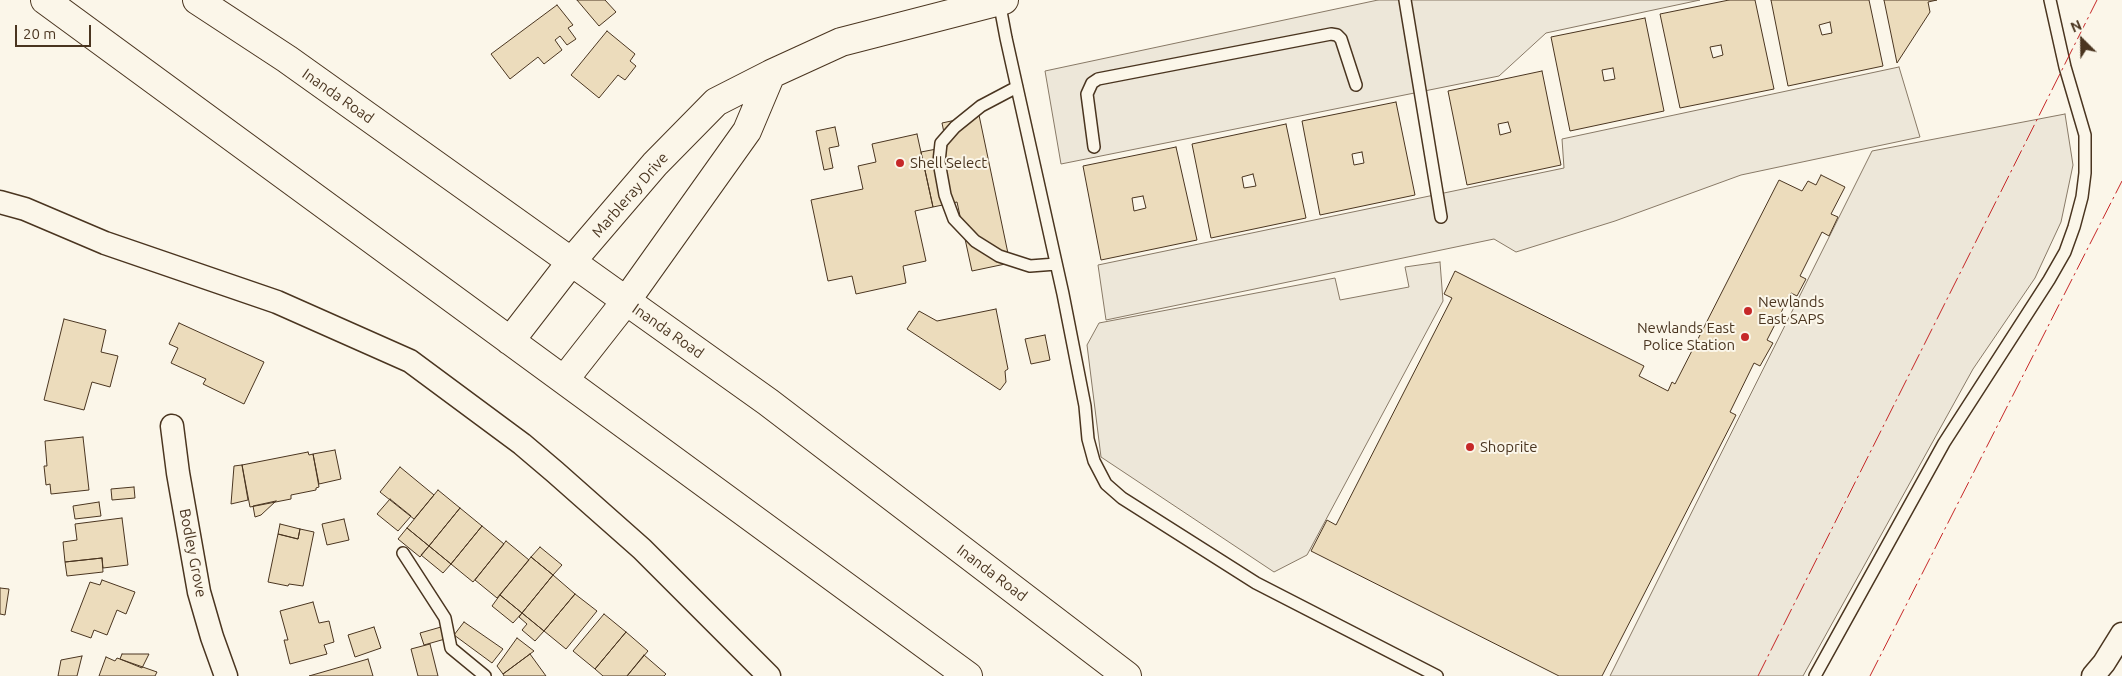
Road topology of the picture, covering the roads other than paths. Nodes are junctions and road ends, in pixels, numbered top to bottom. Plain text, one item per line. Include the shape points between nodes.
1 (45, 0) edge
2 (197, 0) edge
3 (1002, 0) edge
4 (1405, 0) edge
5 (2050, 0) edge
6 (771, 74) junction
7 (1356, 85) dead end
8 (1017, 87) junction
9 (1094, 147) dead end
10 (0, 202) edge
11 (1441, 217) dead end
12 (571, 262) junction
13 (1056, 264) junction
14 (626, 301) junction
15 (510, 341) junction
16 (564, 380) junction
17 (172, 426) dead end
18 (403, 554) dead end
19 (2122, 634) edge
20 (226, 676) edge
21 (485, 676) edge
22 (769, 676) edge
23 (968, 676) edge
24 (1128, 676) edge
25 (1437, 676) edge
26 (1816, 676) edge
27 (2094, 676) edge

1 - 15 main road
2 - 12 main road, Inanda Road via 287,59
3 - 6 main road, Marbleray Drive via 841,42
3 - 8 lane
4 - 11 lane
5 - 26 lane via 2085,134 2085,173 2074,227 2065,252 2049,280 1944,443
6 - 12 main road, Marbleray Drive via 716,102 655,164
6 - 14 main road via 747,131
7 - 9 lane via 1342,39 1331,34 1098,79 1087,94
8 - 13 lane
8 - 13 lane via 981,106 941,143 939,162 946,195 954,219 975,241 999,256 1030,266
10 - 22 street via 105,243 276,302 410,361 555,472 642,550
12 - 14 main road, Inanda Road
12 - 15 main road, Marbleray Drive
13 - 25 lane via 1085,406 1088,439 1094,461 1106,484 1122,498 1256,583
14 - 16 main road
14 - 24 main road, Inanda Road via 768,402
15 - 16 main road
16 - 23 main road
17 - 20 street, Bodley Grove via 200,592
18 - 21 lane via 445,618 451,648
19 - 27 street

